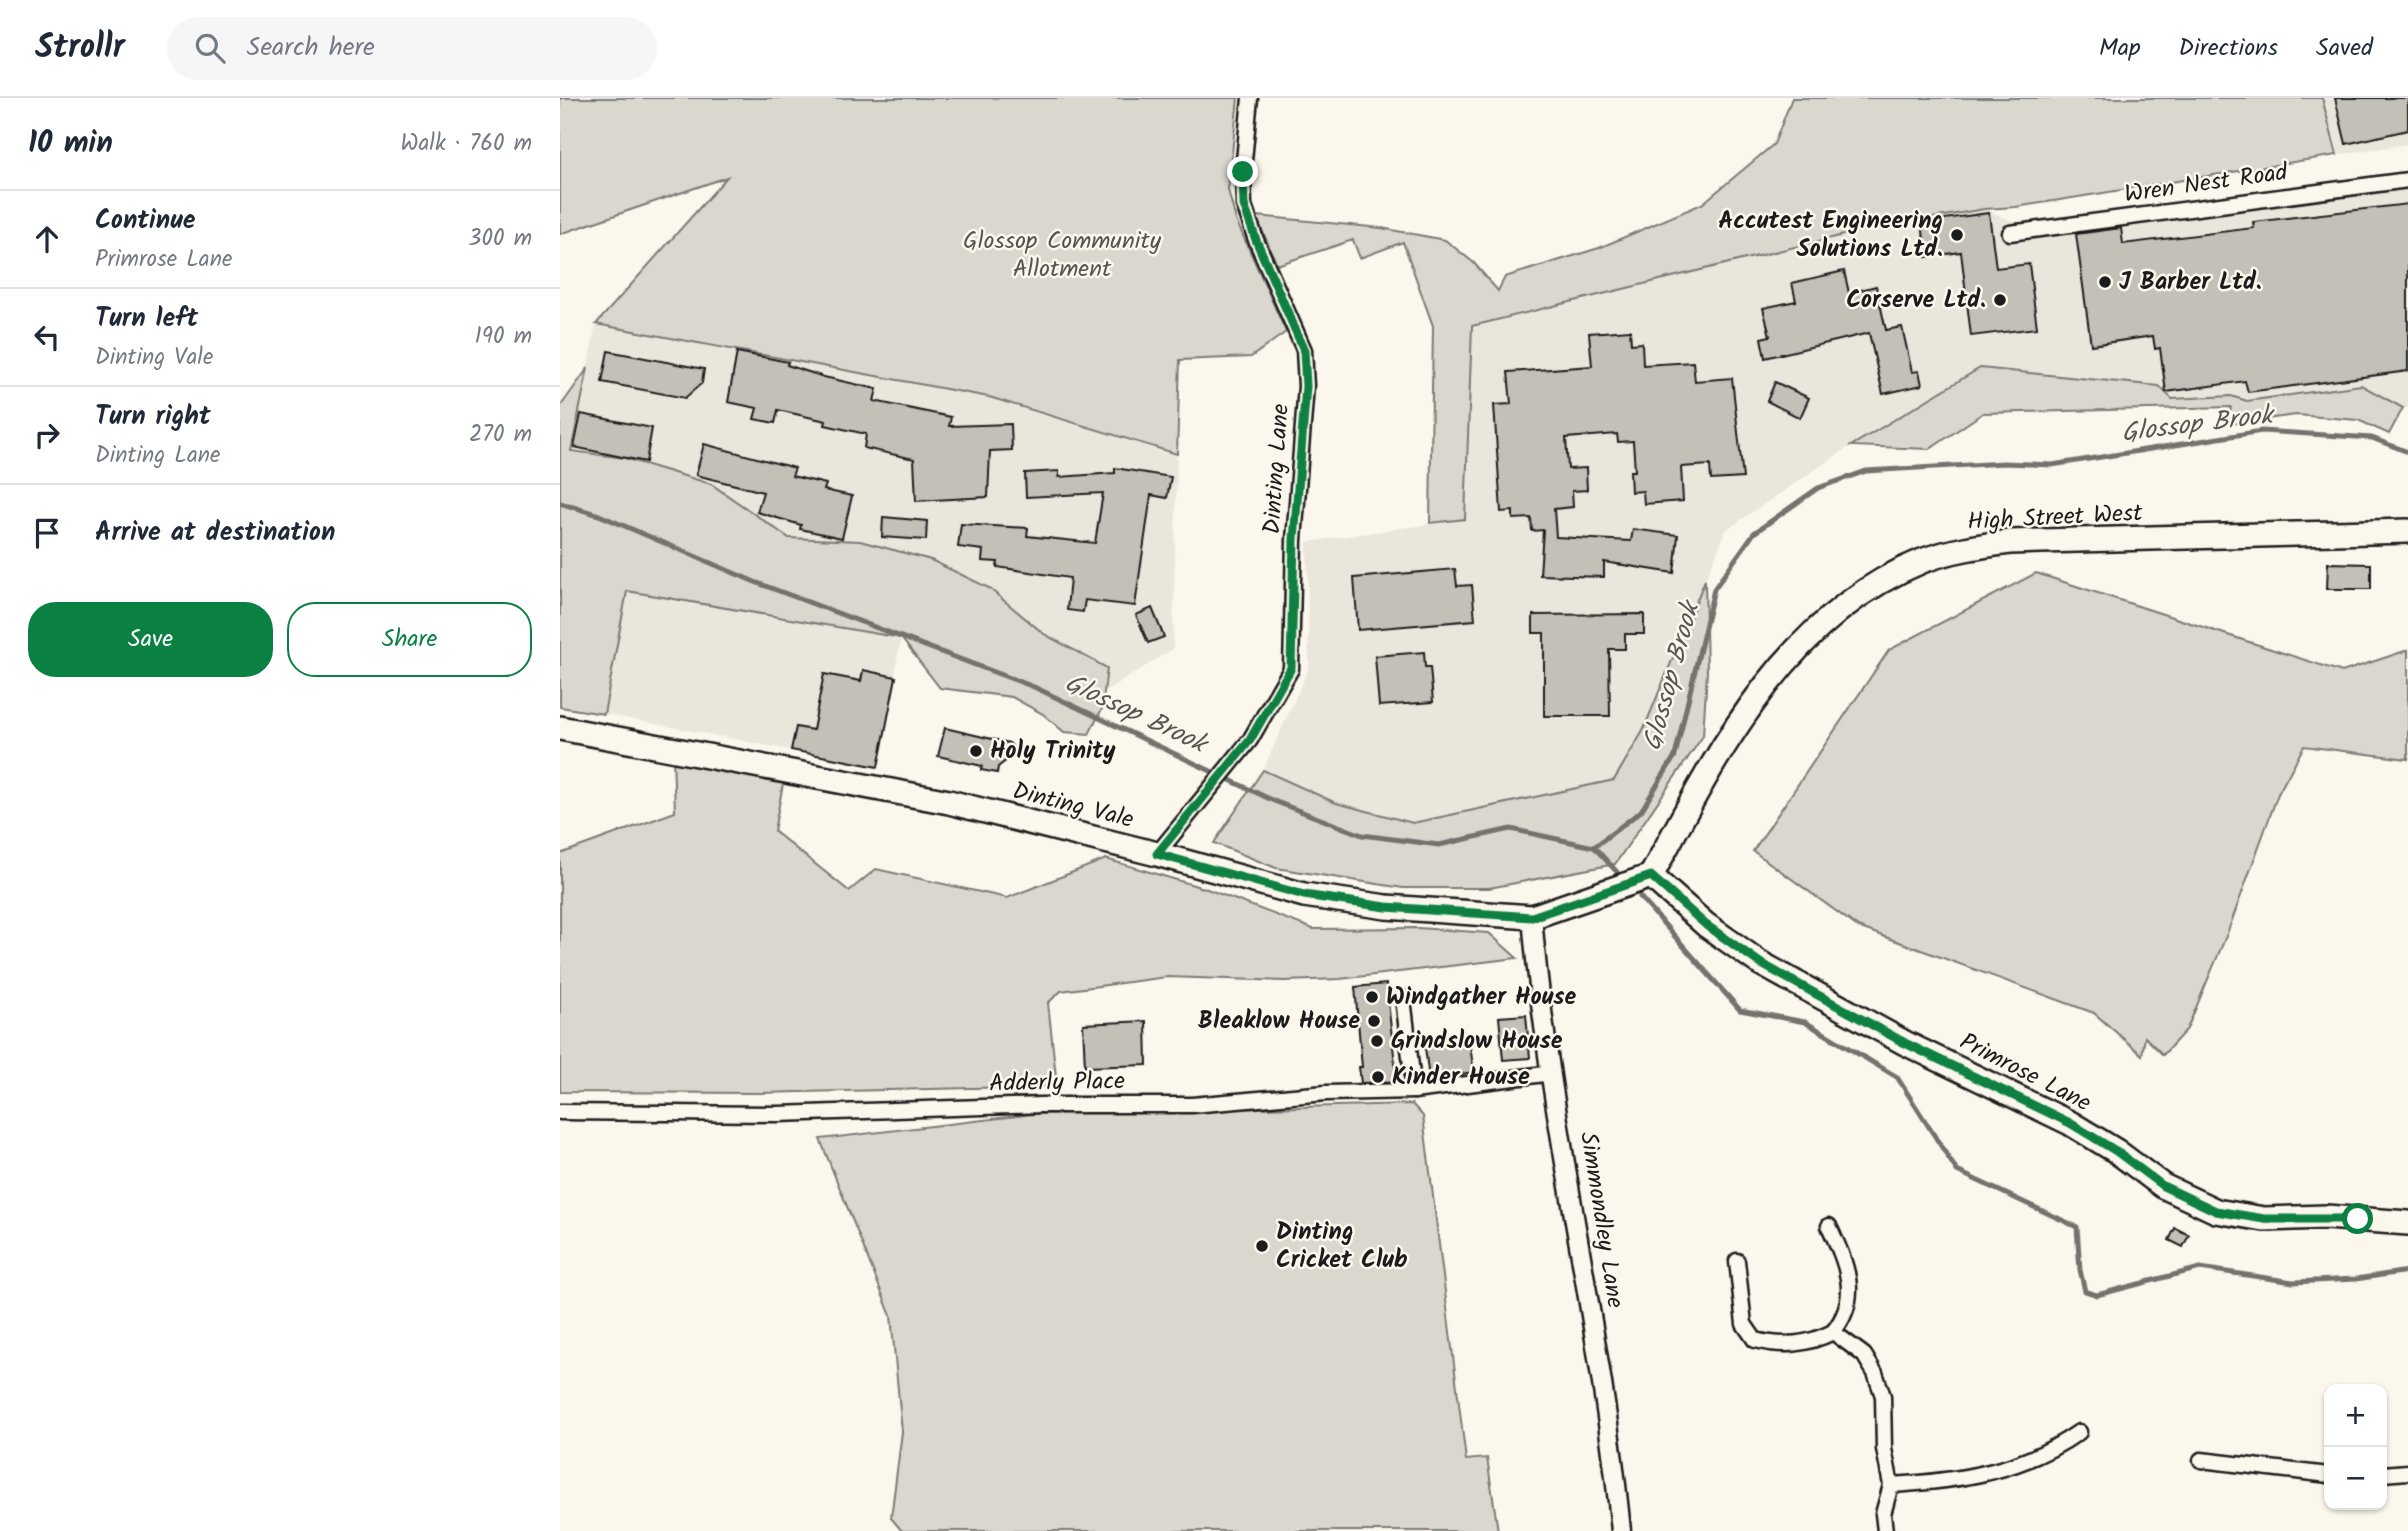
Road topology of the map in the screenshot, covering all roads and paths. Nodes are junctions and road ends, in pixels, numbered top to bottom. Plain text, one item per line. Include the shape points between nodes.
1 (1250, 98) edge
2 (2408, 180) edge
3 (2010, 233) dead end
4 (2408, 531) edge
5 (560, 728) edge
6 (1157, 854) junction
7 (1651, 876) junction
8 (1532, 917) junction
9 (1403, 998) dead end
10 (1552, 1073) junction
11 (1414, 1091) junction
12 (560, 1112) edge
13 (2408, 1223) edge
14 (1829, 1226) dead end
15 (1737, 1261) dead end
16 (1833, 1332) junction
17 (2080, 1432) dead end
18 (2201, 1460) dead end
19 (2408, 1472) edge
20 (2324, 1474) edge
21 (2387, 1474) edge
22 (1891, 1485) junction
23 (1621, 1531) edge
24 (1885, 1531) edge

1 - 6 street, Dinting Lane via 1244,205 1304,350 1291,668 1240,752
2 - 3 street, Wren Nest Road
4 - 7 main road, High Street West via 2010,542 1962,548 1889,576 1829,617 1764,686
5 - 6 main road, Dinting Vale via 912,794
6 - 8 main road, Dinting Vale via 1304,895 1386,907
7 - 8 main road, Dinting Vale
7 - 13 main road, Primrose Lane via 1706,925 1760,963 1905,1043 2070,1123 2163,1186 2216,1211 2264,1219 2326,1217
8 - 10 street, Simmondley Lane
9 - 11 street
10 - 11 street, Adderly Place
10 - 23 street, Simmondley Lane via 1611,1433
11 - 12 street, Adderly Place via 1326,1093 1192,1105 764,1114
14 - 16 street via 1846,1265 1849,1293 1847,1316
15 - 16 street via 1744,1324 1755,1340 1778,1346
16 - 22 street via 1864,1356 1875,1373 1882,1396
17 - 22 street via 2054,1450 2009,1468 1966,1479
18 - 20 street
19 - 21 street
22 - 24 street via 1883,1514

